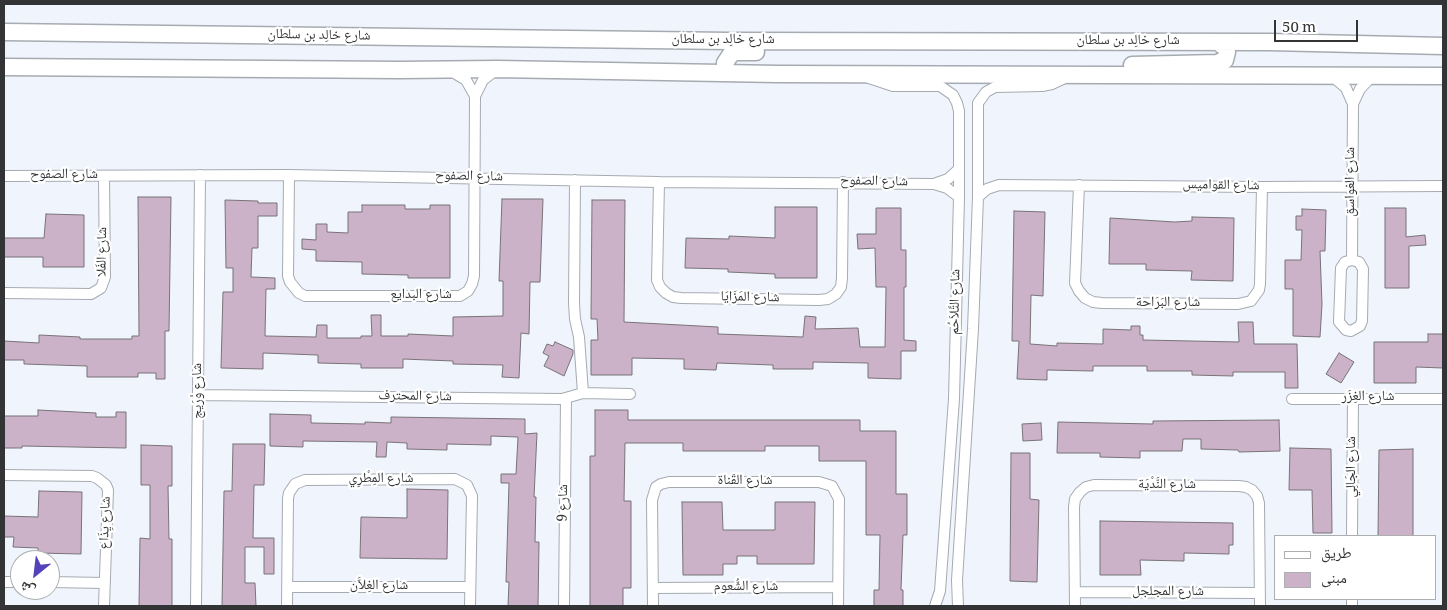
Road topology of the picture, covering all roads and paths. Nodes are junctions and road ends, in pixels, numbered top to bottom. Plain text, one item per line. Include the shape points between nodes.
1 (4, 32) edge
2 (26, 33) junction
3 (832, 41) junction
4 (1219, 43) junction
5 (4, 44) edge
6 (1443, 46) edge
7 (4, 67) edge
8 (448, 69) junction
9 (497, 69) junction
10 (727, 73) junction
11 (861, 74) junction
12 (1072, 74) junction
13 (1099, 75) junction
14 (1443, 76) edge
15 (1333, 77) junction
16 (1371, 77) junction
17 (475, 96) junction
18 (1353, 104) junction
19 (958, 169) junction
20 (978, 172) junction
21 (200, 175) junction
22 (289, 175) junction
23 (4, 176) edge
24 (104, 176) junction
25 (474, 179) junction
26 (575, 180) junction
27 (659, 182) junction
28 (843, 182) junction
29 (934, 184) junction
30 (999, 185) junction
31 (1079, 185) junction
32 (1352, 186) junction
33 (1443, 186) edge
34 (1262, 188) junction
35 (959, 197) junction
36 (978, 197) junction
37 (1352, 260) junction
38 (4, 293) edge
39 (583, 393) junction
40 (630, 394) dead end
41 (199, 395) junction
42 (1353, 398) junction
43 (566, 399) junction
44 (1292, 399) dead end
45 (1443, 399) edge
46 (4, 476) edge
47 (1352, 535) edge
48 (60, 582) edge
49 (105, 583) junction
50 (287, 587) junction
51 (470, 587) junction
52 (838, 587) junction
53 (653, 588) junction
54 (1075, 592) junction
55 (1260, 593) junction
56 (104, 606) edge
57 (196, 606) edge
58 (287, 606) edge
59 (470, 606) edge
60 (564, 606) edge
61 (653, 606) edge
62 (838, 606) edge
63 (935, 606) edge
64 (958, 606) edge
65 (1075, 606) edge
66 (1260, 606) edge

1 - 2 main road, شارع خالِد بن سلطان
2 - 3 main road, شارع خالِد بن سلطان
2 - 5 main road
3 - 4 main road, شارع خالِد بن سلطان
3 - 10 main road via 799,50 736,52 725,62
4 - 6 main road, شارع خالِد بن سلطان
4 - 13 main road via 1227,52 1221,62 1129,65
7 - 8 main road
8 - 9 main road
8 - 17 street via 466,80
9 - 10 main road
9 - 17 street via 483,80
10 - 11 main road
11 - 12 main road
11 - 19 street, شارع التَّلاَحُم via 893,86 940,86 953,95 959,111
12 - 13 main road
12 - 20 street, شارع التَّلاَحُم via 1052,84 995,87 986,92 978,103 977,111
13 - 15 main road
14 - 16 main road
15 - 16 main road
15 - 18 street via 1346,88
16 - 18 street
17 - 25 street, شارع البدايع
18 - 32 street, شارع الغواسق
19 - 29 street via 948,179
19 - 35 street, شارع التَّلاَحُم
20 - 30 street
20 - 36 street, شارع التَّلاَحُم
21 - 22 street, شارع الصفوح
21 - 24 street, شارع الصفوح
21 - 41 street, شارع وْرَيج
22 - 25 street, شارع الصفوح
22 - 25 street, شارع البدايع via 288,276 294,288 305,296 452,297 468,291 474,276
23 - 24 street, شارع الصفوح
24 - 38 street, شارع الفَلا via 105,277 101,288 91,294
25 - 26 street, شارع الصفوح
26 - 27 street, شارع الصفوح
26 - 39 street via 574,319 579,337
27 - 28 street, شارع الصفوح
27 - 28 street, شارع المَزَايَا via 657,280 666,293 681,298 809,300 828,299 841,287
28 - 29 street, شارع الصفوح
29 - 35 street, شارع الصفوح via 948,188
30 - 31 street, شارع القواميس
30 - 36 street, شارع القواميس
31 - 34 street, شارع القواميس
31 - 34 street, شارع البَرَاحة via 1075,283 1085,298 1102,303 1238,304 1251,301 1260,284
32 - 33 street, شارع القواميس
32 - 34 street, شارع القواميس
32 - 37 street, شارع الغواسق
35 - 63 street, شارع التَّلاَحُم via 954,399 940,591
36 - 64 street, شارع التَّلاَحُم
37 - 37 street via 1341,268 1339,322 1351,331 1362,322 1364,269 1359,262
39 - 40 street, شارع المحترف
39 - 43 street, شارع المحترف
41 - 43 street, شارع المحترف
41 - 57 street, شارع وْرَيج
42 - 44 street, شارع الغِزَر
42 - 45 street, شارع الغِزَر
42 - 47 street, شارع الجَالِي
43 - 60 street, شارع 9
46 - 49 street, شارع يِذَاع via 92,476 106,485
48 - 49 street
49 - 56 street, شارع يِذَاع
50 - 51 street, شارع الغِلاَّن
50 - 51 street, شارع المِطْرِي via 288,498 295,484 305,480 455,479 467,484 472,496
50 - 58 street, شارع المِطْرِي
51 - 59 street, شارع المِطْرِي
52 - 53 street, شارع الشُّعوم
52 - 53 street, شارع القَناة via 839,499 832,486 819,482 668,482 656,488 652,500
52 - 62 street, شارع القَناة
53 - 61 street, شارع القَناة
54 - 55 street, شارع المجلجل
54 - 55 street, شارع النَّدْيَة via 1075,499 1086,487 1094,485 1230,486 1252,490 1259,503
54 - 65 street, شارع النَّدْيَة
55 - 66 street, شارع النَّدْيَة

